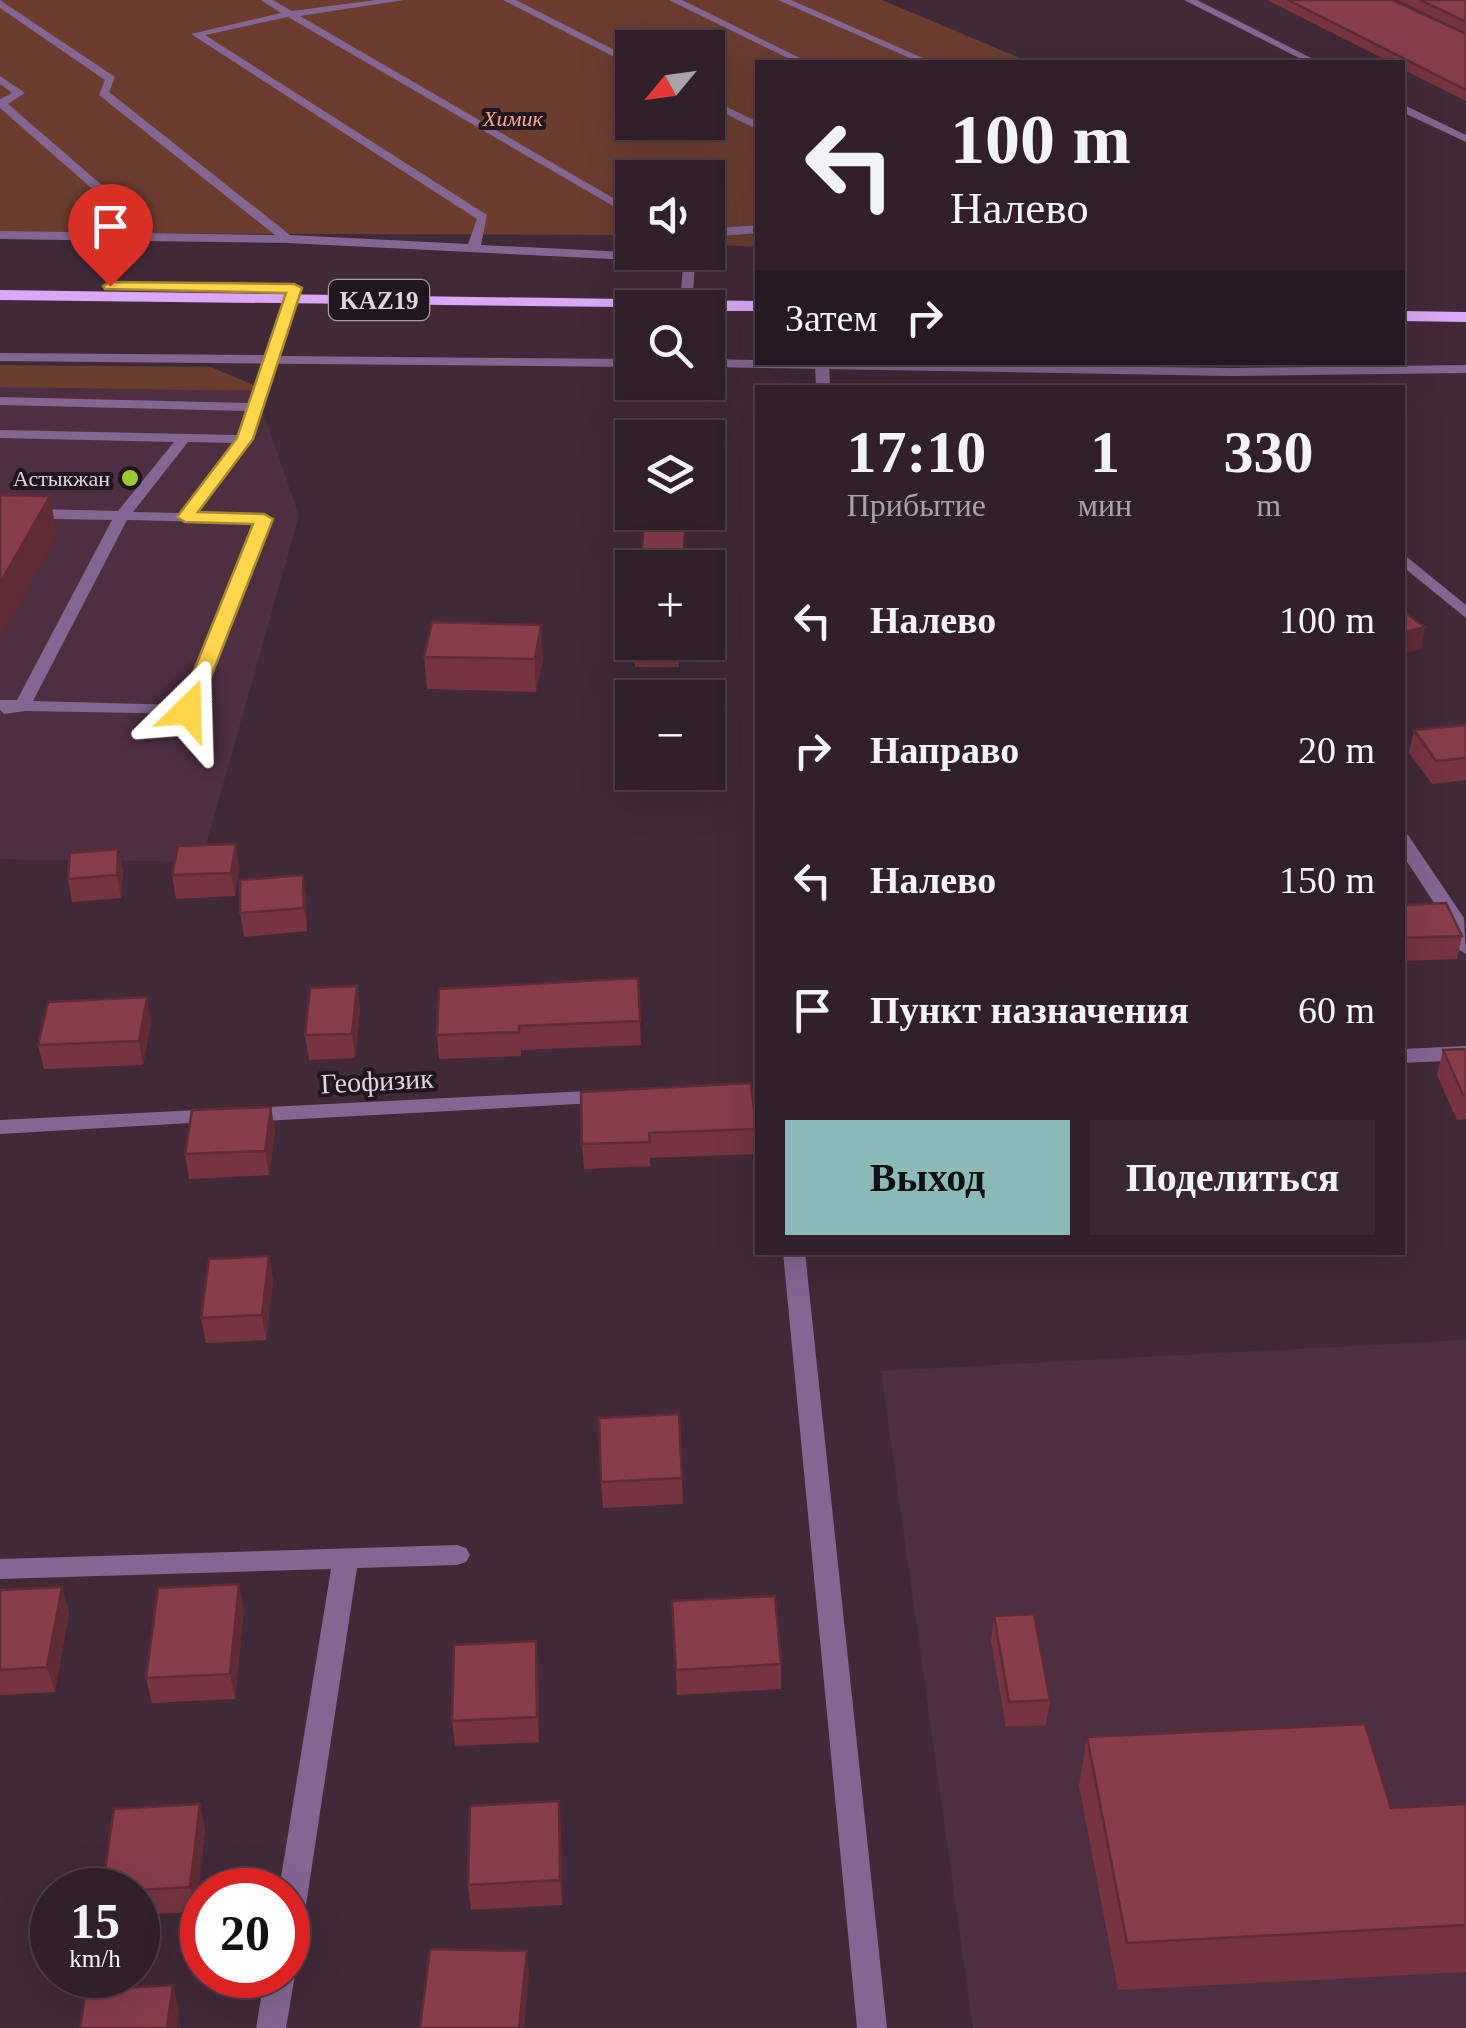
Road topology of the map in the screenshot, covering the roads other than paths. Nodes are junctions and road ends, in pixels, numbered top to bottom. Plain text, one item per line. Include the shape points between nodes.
1 (266, 0) edge
2 (398, 0) edge
3 (508, 0) edge
4 (674, 0) edge
5 (783, 0) edge
6 (1189, 0) edge
7 (0, 4) edge
8 (290, 14) junction
9 (615, 54) edge
10 (799, 60) edge
11 (921, 60) edge
12 (1310, 60) edge
13 (0, 79) edge
14 (1405, 108) edge
15 (725, 110) edge
16 (755, 124) edge
17 (1466, 139) edge
18 (615, 204) edge
19 (755, 230) edge
20 (4, 231) edge
21 (725, 232) edge
22 (287, 239) junction
23 (137, 240) junction
24 (473, 249) junction
25 (615, 255) edge
26 (0, 284) edge
27 (292, 294) junction
28 (755, 294) edge
29 (0, 295) edge
30 (725, 296) edge
31 (615, 298) edge
32 (1405, 302) edge
33 (725, 303) edge
34 (1466, 303) edge
35 (755, 306) edge
36 (1405, 316) edge
37 (1466, 317) edge
38 (0, 357) edge
39 (270, 361) junction
40 (615, 362) edge
41 (725, 363) edge
42 (755, 363) edge
43 (913, 365) edge
44 (1466, 369) edge
45 (1435, 371) junction
46 (1231, 372) junction
47 (1466, 384) edge
48 (1243, 385) edge
49 (0, 401) edge
50 (255, 408) junction
51 (0, 434) edge
52 (185, 438) junction
53 (244, 439) junction
54 (0, 514) edge
55 (122, 516) junction
56 (185, 517) junction
57 (1405, 561) edge
58 (1466, 613) edge
59 (0, 706) edge
60 (22, 706) junction
61 (0, 714) edge
62 (1405, 844) edge
63 (1466, 948) edge
64 (1466, 1053) edge
65 (1405, 1056) edge
66 (638, 1095) edge
67 (0, 1127) edge
68 (794, 1255) edge
69 (457, 1554) dead end
70 (346, 1556) junction
71 (0, 1569) edge
72 (297, 1868) edge
73 (276, 1998) edge
74 (271, 2028) edge
75 (872, 2028) edge

1 - 8 street
2 - 8 street
3 - 9 street
4 - 10 street
5 - 11 street
6 - 12 street
7 - 22 street via 111,79 103,93
8 - 18 street
8 - 24 street via 196,34 483,218
13 - 23 street via 20,94 1,103 136,221
14 - 17 street
15 - 16 street
19 - 21 street
20 - 23 street
22 - 23 street
22 - 24 street
24 - 25 street
26 - 27 highway, KAZ19
27 - 29 highway, KAZ19
27 - 31 highway, KAZ19
27 - 39 street
28 - 30 highway, KAZ19
32 - 34 highway
33 - 35 highway, KAZ19
36 - 37 highway
38 - 39 street
39 - 40 street
39 - 50 street
41 - 42 street
43 - 46 street
44 - 45 street
45 - 46 street
45 - 47 street
46 - 48 street
49 - 50 street
50 - 53 street
51 - 52 street
52 - 53 street
52 - 55 street
53 - 56 street
54 - 55 street
55 - 56 street
55 - 60 street
56 - 60 street via 264,519 188,710
57 - 58 street
59 - 60 street
60 - 61 street
62 - 63 street
64 - 65 street
66 - 67 street, Геофизик
68 - 75 street
69 - 70 street
70 - 71 street
70 - 72 street
73 - 74 street

